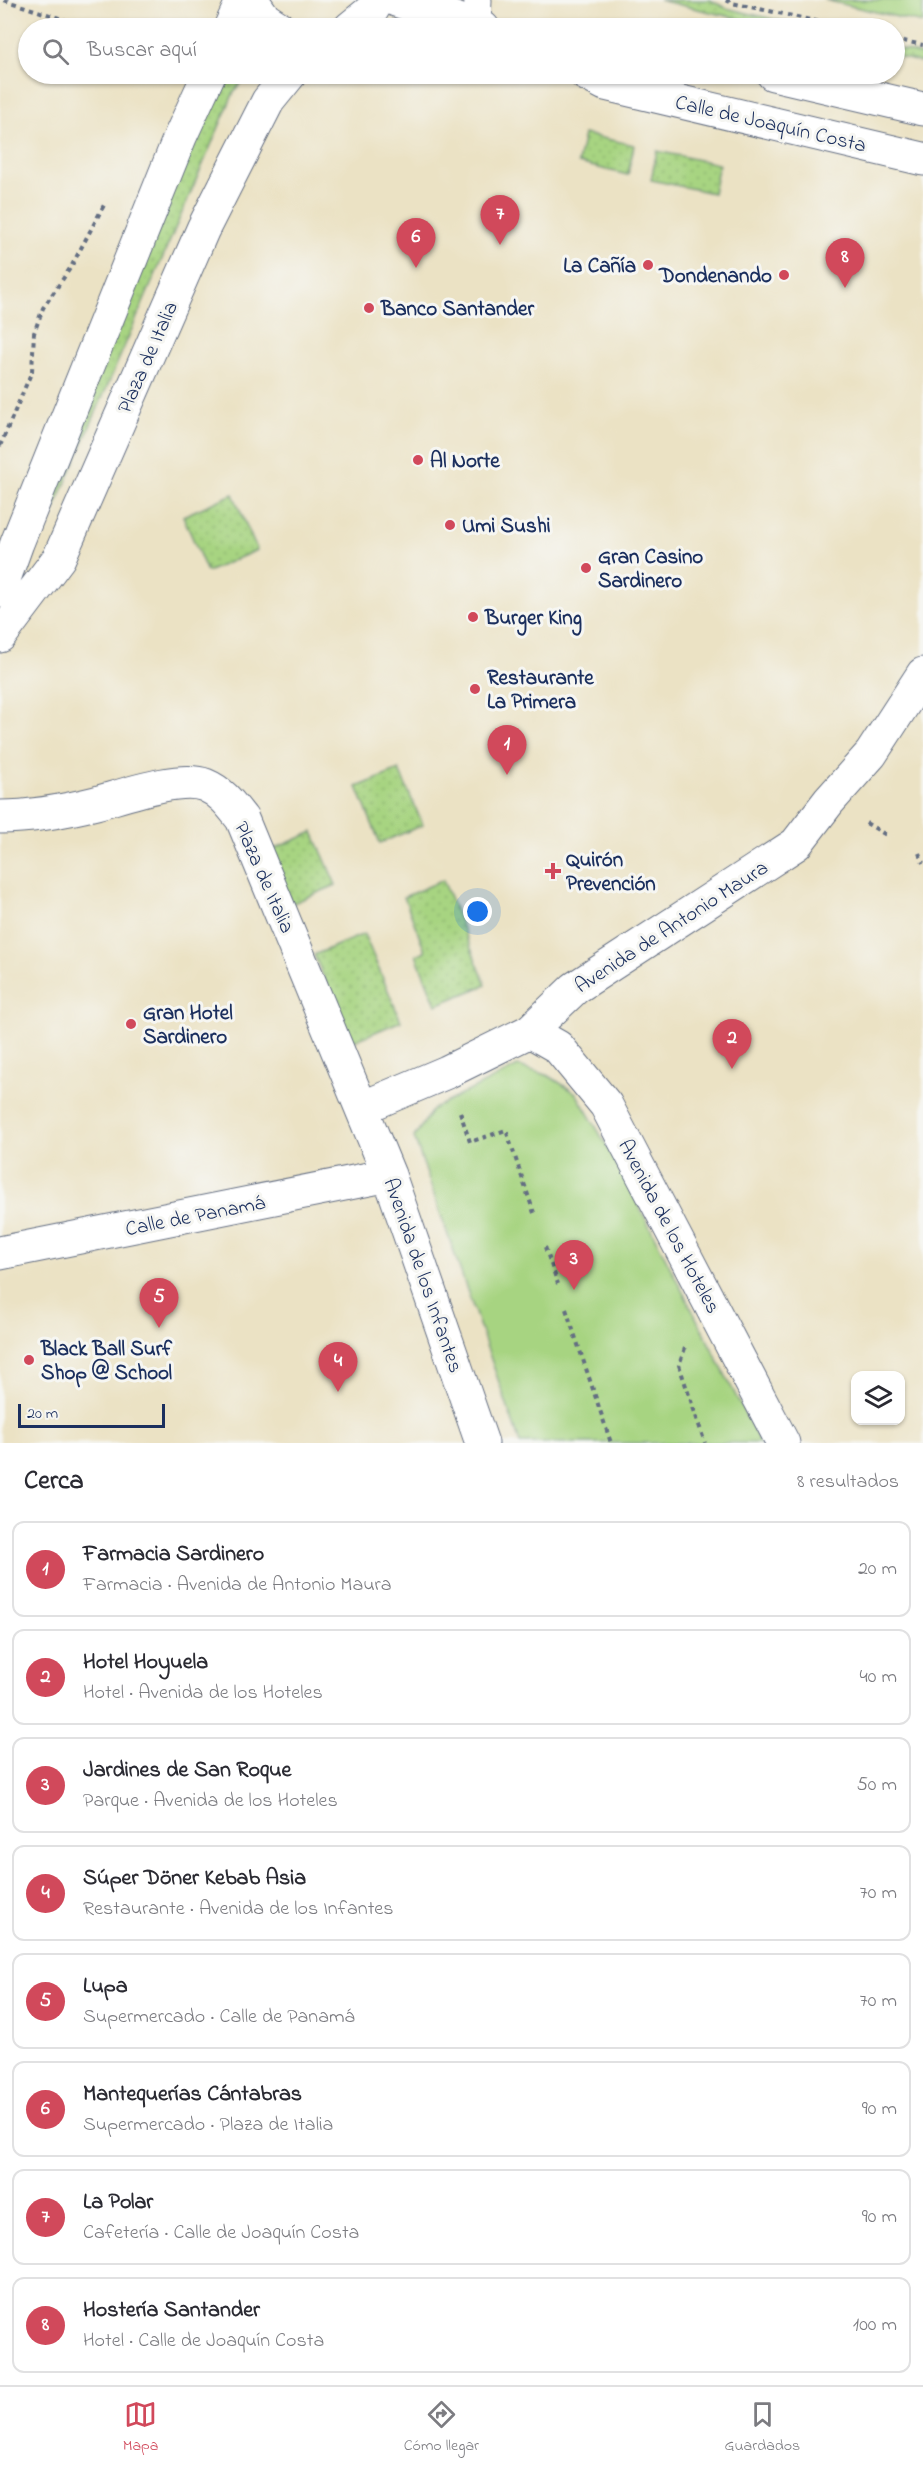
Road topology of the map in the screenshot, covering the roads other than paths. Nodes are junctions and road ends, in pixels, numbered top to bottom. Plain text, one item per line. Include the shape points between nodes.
1 (243, 0) edge
2 (252, 0) edge
3 (378, 0) edge
4 (396, 0) edge
5 (235, 18) edge
6 (264, 18) edge
7 (362, 18) edge
8 (480, 18) edge
9 (205, 84) edge
10 (282, 84) edge
11 (605, 84) edge
12 (816, 84) edge
13 (923, 109) edge
14 (923, 159) edge
15 (0, 590) edge
16 (0, 636) edge
17 (923, 674) edge
18 (0, 817) edge
19 (530, 1031) junction
20 (362, 1108) junction
21 (389, 1175) junction
22 (0, 1253) edge
23 (482, 1443) edge
24 (783, 1443) edge

1 - 5 street
2 - 6 street
3 - 7 street
4 - 8 street
9 - 15 street
10 - 16 street, Plaza de Italia via 268,101 203,229 59,558
11 - 14 street, Calle de Joaquín Costa
12 - 13 street
17 - 19 street, Avenida de Antonio Maura via 871,754 796,844 575,988
18 - 20 street, Plaza de Italia via 30,817 164,784 204,784 225,797 242,819
19 - 20 street, Avenida de Antonio Maura
19 - 24 street, Avenida de los Hoteles via 558,1047 606,1105
20 - 21 street, Avenida de los Infantes
21 - 22 street, Calle de Panamá
21 - 23 street, Avenida de los Infantes

